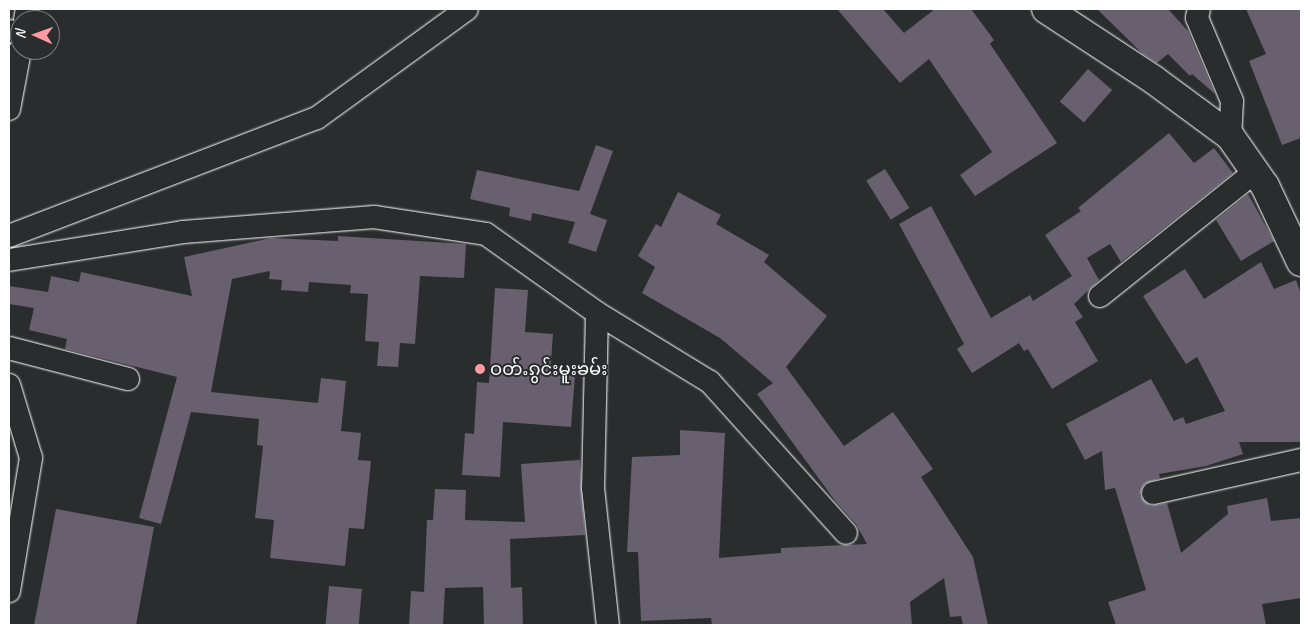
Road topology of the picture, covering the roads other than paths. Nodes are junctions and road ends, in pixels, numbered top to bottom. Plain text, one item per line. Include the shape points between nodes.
1 (467, 9) edge
2 (1046, 9) edge
3 (1198, 9) edge
4 (18, 60) edge
5 (9, 109) edge
6 (1230, 136) junction
7 (1255, 172) junction
8 (9, 236) edge
9 (9, 260) edge
10 (1301, 262) edge
11 (1100, 296) dead end
12 (597, 313) junction
13 (9, 348) edge
14 (128, 378) dead end
15 (9, 384) edge
16 (1301, 460) edge
17 (1153, 493) dead end
18 (846, 533) dead end
19 (9, 591) edge
20 (608, 625) edge

1 - 8 street via 317,118
2 - 6 street via 1154,80
3 - 6 street via 1197,18 1232,101
4 - 5 street
6 - 7 street
7 - 10 street via 1265,186
7 - 11 street
9 - 12 street via 183,232 374,217 486,234
12 - 18 street via 710,382
12 - 20 street via 593,488
13 - 14 street
15 - 19 street via 31,458
16 - 17 street

